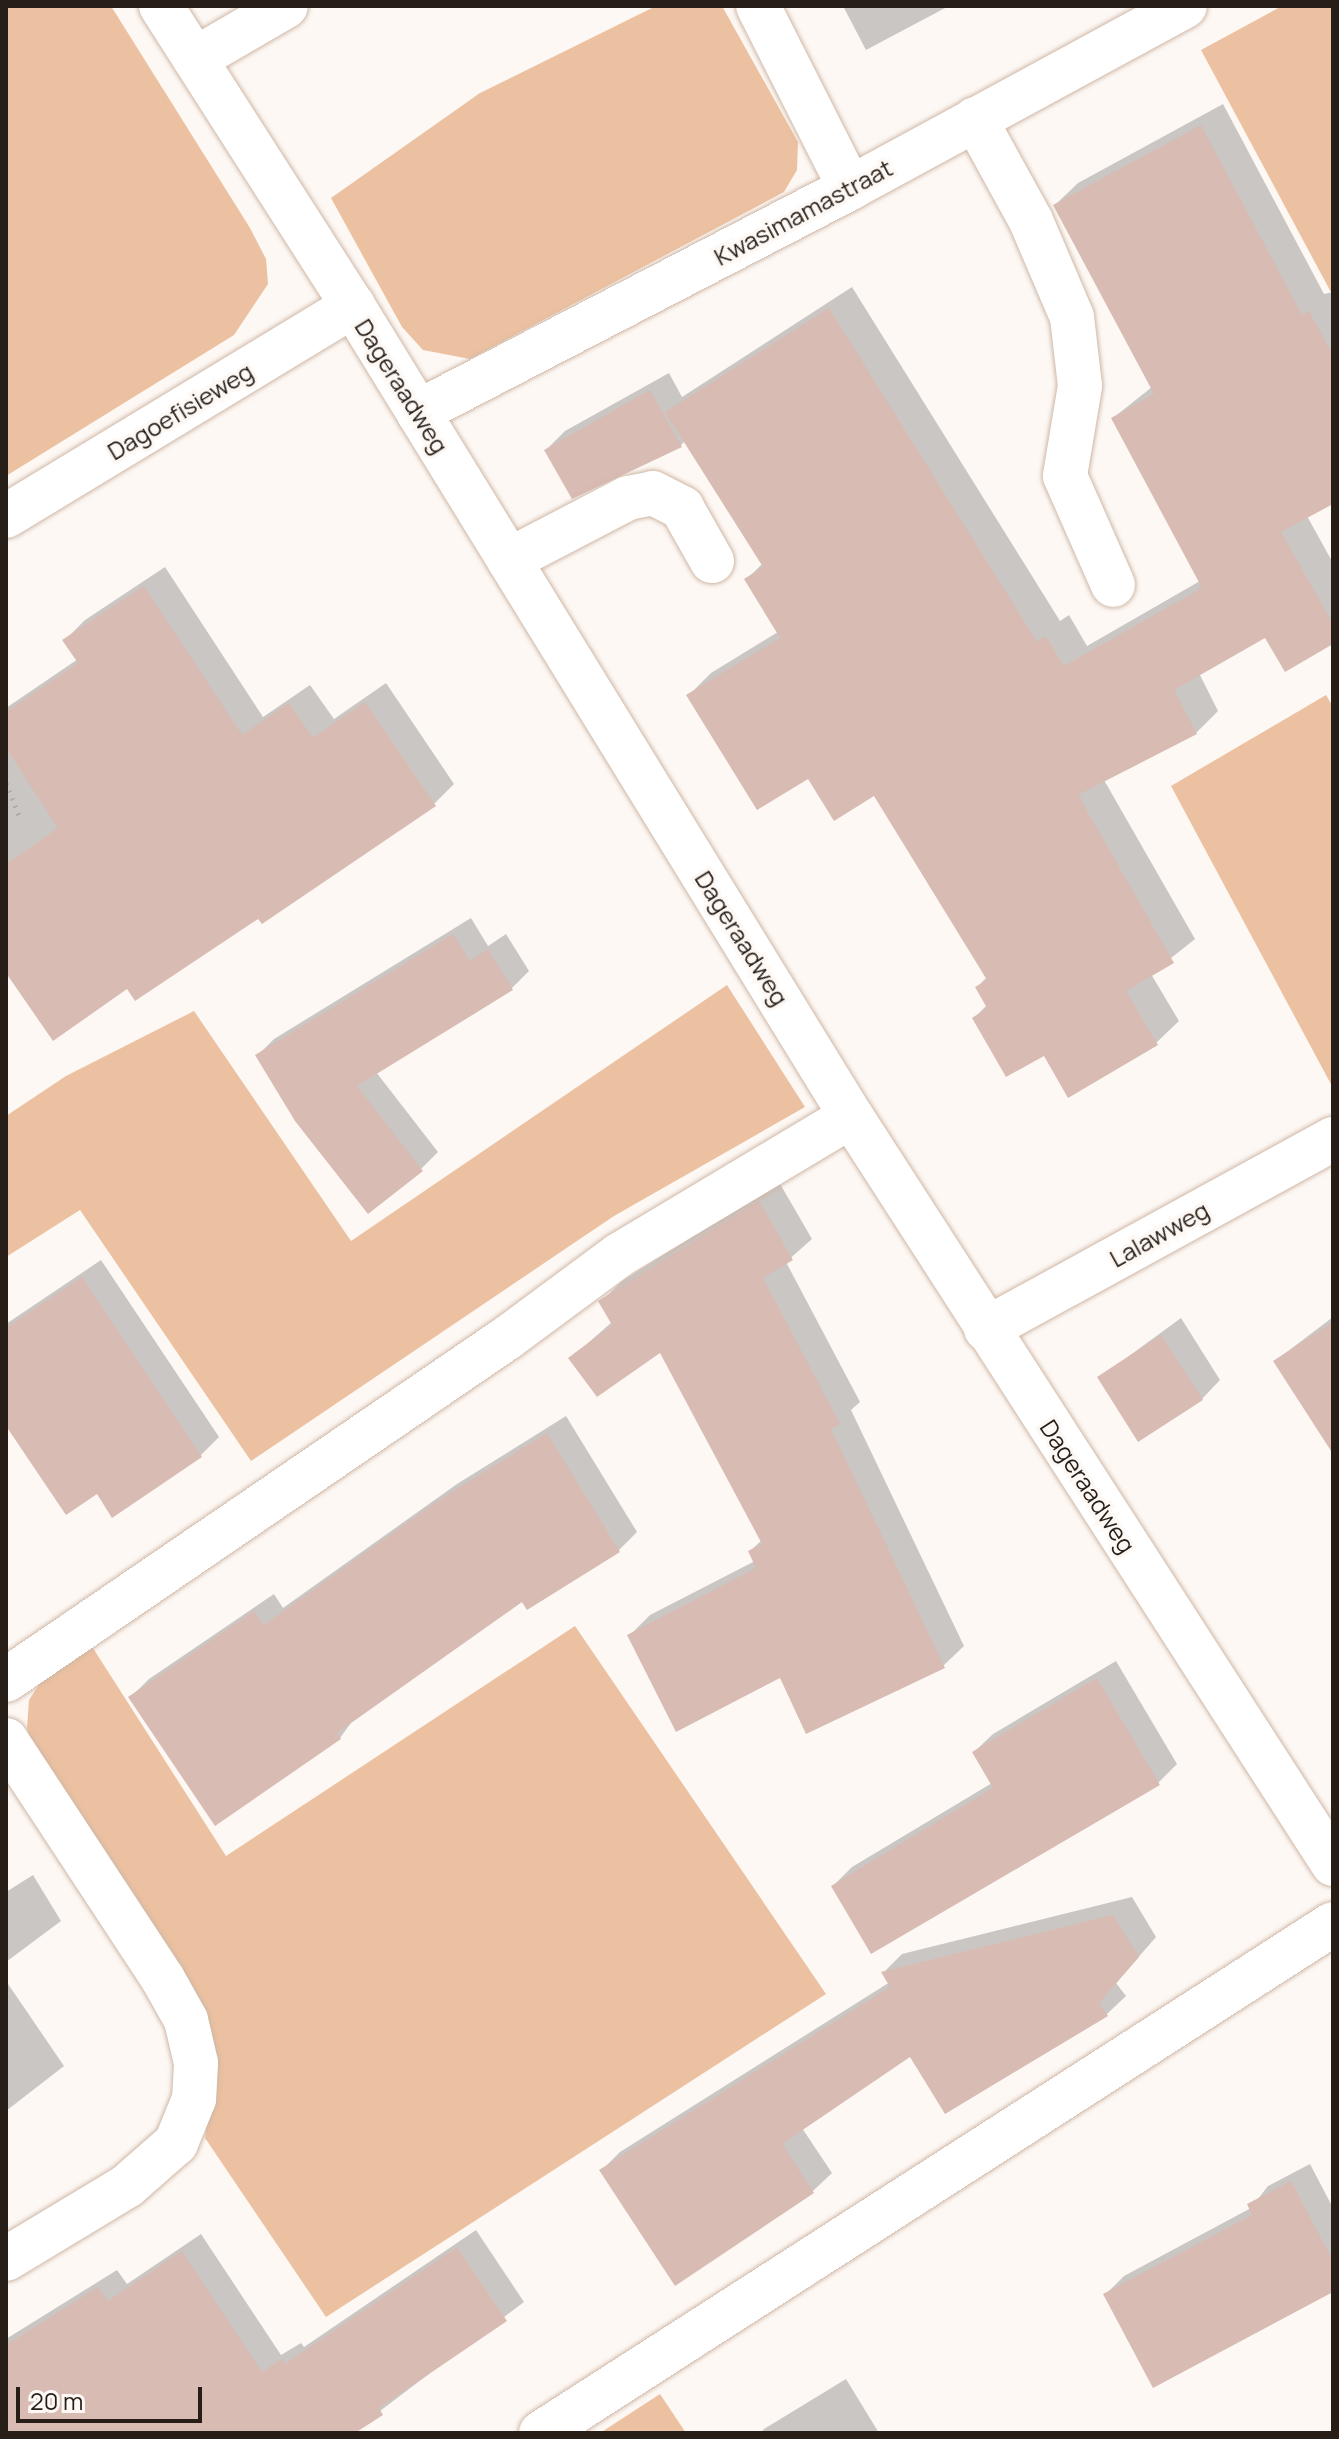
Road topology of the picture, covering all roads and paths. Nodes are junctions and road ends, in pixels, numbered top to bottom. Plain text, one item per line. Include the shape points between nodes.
1 (161, 6) edge
2 (286, 6) edge
3 (758, 6) edge
4 (1185, 6) edge
5 (195, 59) junction
6 (975, 119) junction
7 (850, 188) junction
8 (353, 306) junction
9 (418, 412) junction
10 (6, 516) edge
11 (509, 560) junction
12 (712, 561) dead end
13 (1113, 585) dead end
14 (6, 783) edge
15 (21, 820) dead end
16 (851, 1116) junction
17 (1333, 1139) edge
18 (986, 1329) junction
19 (6, 1680) edge
20 (6, 1740) edge
21 (1333, 1864) edge
22 (1333, 1924) edge
23 (6, 2259) edge
24 (541, 2433) edge

1 - 5 street, Dageraadweg
2 - 5 street
3 - 7 street
4 - 6 street, Kwasimamastraat
5 - 8 street, Dageraadweg
6 - 7 street, Kwasimamastraat
6 - 13 street via 1031,221 1072,317 1080,386 1065,476
7 - 9 street, Kwasimamastraat
8 - 9 street, Dageraadweg
8 - 10 street, Dagoefisieweg
9 - 11 street, Dageraadweg
11 - 12 street via 628,498 653,493 682,508
11 - 16 street, Dageraadweg
14 - 15 path
16 - 18 street, Dageraadweg
16 - 19 street via 619,1255 481,1356
17 - 18 street, Lalawweg
18 - 21 street, Dageraadweg
20 - 23 street via 163,1979 186,2020 196,2063 194,2099 176,2143 127,2186
22 - 24 street

